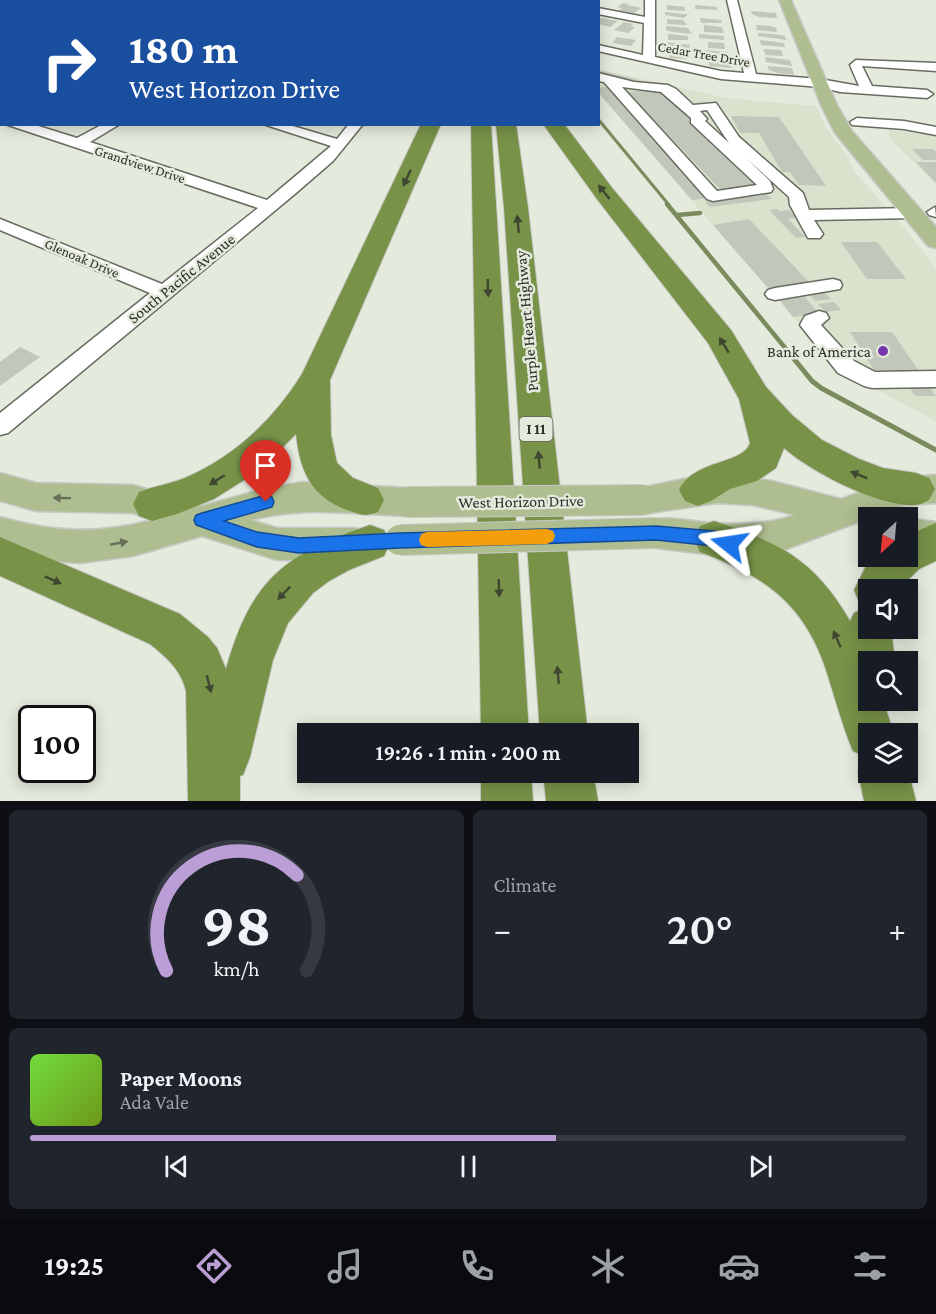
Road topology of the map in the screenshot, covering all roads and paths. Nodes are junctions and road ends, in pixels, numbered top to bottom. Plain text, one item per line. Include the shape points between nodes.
1 (650, 0) edge
2 (732, 0) edge
3 (785, 0) edge
4 (799, 0) edge
5 (600, 11) edge
6 (650, 21) junction
7 (814, 32) dead end
8 (600, 48) edge
9 (649, 59) junction
10 (936, 67) edge
11 (826, 76) junction
12 (603, 78) edge
13 (751, 78) junction
14 (840, 88) junction
15 (867, 90) junction
16 (927, 94) dead end
17 (689, 109) junction
18 (857, 122) junction
19 (20, 126) edge
20 (110, 126) edge
21 (276, 126) edge
22 (355, 126) edge
23 (430, 126) edge
24 (481, 126) edge
25 (506, 126) edge
26 (554, 126) edge
27 (936, 131) edge
28 (78, 143) junction
29 (341, 144) junction
30 (269, 206) junction
31 (913, 213) junction
32 (936, 213) edge
33 (803, 215) junction
34 (0, 224) edge
35 (814, 234) dead end
36 (936, 241) edge
37 (833, 285) dead end
38 (164, 292) junction
39 (775, 294) dead end
40 (819, 318) dead end
41 (315, 379) junction
42 (936, 379) edge
43 (754, 396) junction
44 (0, 426) edge
45 (0, 487) edge
46 (926, 489) edge
47 (698, 490) junction
48 (365, 500) junction
49 (152, 504) junction
50 (854, 517) edge
51 (202, 520) junction
52 (0, 532) edge
53 (918, 534) edge
54 (714, 539) junction
55 (936, 539) edge
56 (385, 542) junction
57 (918, 549) edge
58 (0, 556) edge
59 (893, 567) edge
60 (881, 579) edge
61 (505, 723) edge
62 (563, 723) edge
63 (866, 723) edge
64 (506, 783) edge
65 (570, 783) edge
66 (886, 783) edge
67 (215, 797) edge
68 (507, 801) edge
69 (572, 801) edge
70 (890, 801) edge

1 - 6 street
2 - 13 street
3 - 11 main road
4 - 7 main road
5 - 6 street
6 - 9 street
8 - 9 street, Cedar Tree Drive
9 - 13 street, Cedar Tree Drive
10 - 15 street via 860,62 856,65
11 - 13 street, Cedar Tree Drive
11 - 14 main road
11 - 31 main road via 844,133
12 - 17 street via 664,88
12 - 17 street via 713,196 765,189 765,184
14 - 15 street
14 - 18 main road
15 - 16 street
17 - 33 street via 711,106 734,140 797,196
18 - 27 street
18 - 32 main road
19 - 28 street, Grandview Drive
20 - 28 street
21 - 29 street
22 - 29 street, South Pacific Avenue
23 -> 41 highway
24 -> 61 highway, Purple Heart Highway
62 -> 25 highway, Purple Heart Highway / I 11
43 -> 26 highway via 720,337
28 - 30 street, Grandview Drive
29 - 30 street, South Pacific Avenue
30 - 38 street, South Pacific Avenue
31 - 32 main road
31 - 33 street
31 - 36 main road
33 - 35 street
34 - 38 street, Glenoak Drive
37 - 39 street
38 - 44 street, South Pacific Avenue
40 - 42 street via 810,325 846,367 872,380
41 - 48 highway via 312,426 323,474 333,486
41 -> 49 highway via 285,422 239,465 199,490
46 -> 43 highway via 882,484 828,460 794,438
43 - 47 highway via 768,443 763,458
49 -> 45 main road via 106,497 36,497
46 - 50 main road
47 - 48 main road, West Horizon Drive, bridge via 643,500
47 - 50 main road, West Horizon Drive via 747,490
48 - 51 main road, West Horizon Drive via 305,496 266,502
49 - 51 main road
50 - 54 main road via 776,537
52 -> 51 main road, West Horizon Drive via 31,542 79,548 136,540
51 - 56 main road via 277,544
53 - 55 main road
54 - 56 main road, bridge via 656,533
63 -> 54 highway via 842,650 820,609 797,584 766,560
55 - 57 highway
56 -> 67 highway via 334,556 314,567 270,609 249,660
58 -> 67 highway via 165,629 195,654 211,689
59 - 60 highway
64 - 68 highway
65 - 69 highway
66 - 70 highway

